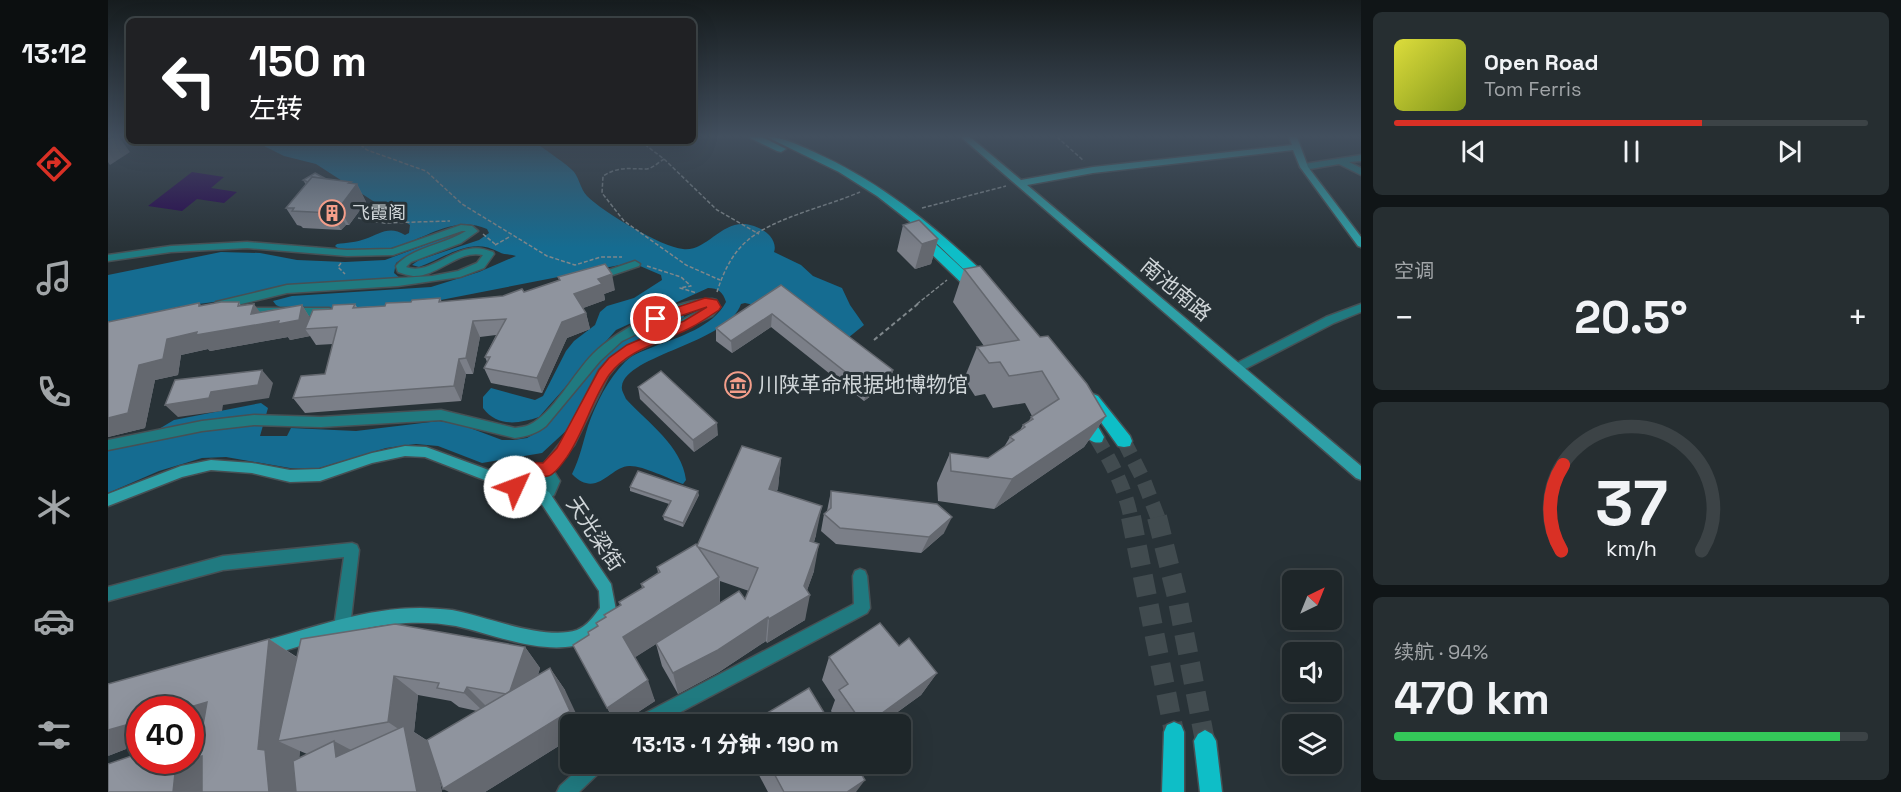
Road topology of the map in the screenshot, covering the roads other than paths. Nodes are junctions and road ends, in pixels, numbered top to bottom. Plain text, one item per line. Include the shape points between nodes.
1 (833, 174) edge
2 (850, 174) edge
3 (1009, 174) edge
4 (1071, 174) edge
5 (1309, 174) edge
6 (1020, 183) junction
7 (1361, 244) edge
8 (108, 258) edge
9 (635, 264) road end
10 (582, 281) edge
11 (1361, 308) edge
12 (338, 312) edge
13 (1238, 368) junction
14 (1086, 393) edge
15 (1074, 409) edge
16 (1096, 437) tunnel mouth
17 (1124, 441) tunnel mouth
18 (108, 445) edge
19 (546, 470) junction
20 (1361, 474) edge
21 (516, 482) junction
22 (544, 496) junction
23 (108, 500) edge
24 (860, 576) dead end
25 (108, 594) edge
26 (342, 627) junction
27 (249, 653) edge
28 (661, 714) edge
29 (1174, 732) tunnel mouth
30 (1205, 741) tunnel mouth
31 (585, 774) edge
32 (566, 792) edge
33 (1173, 792) edge
34 (1211, 792) edge

1 - 2 main road via 908,226 989,294 936,236
3 - 6 street, 南池南路
4 - 6 street
5 - 7 street
6 - 13 street, 南池南路
8 - 12 street via 171,249 247,245 347,253 393,252 461,228 473,231 407,261 402,270 416,273 468,251 489,254 484,263 448,277 412,283 286,289 212,309
9 - 10 street
11 - 13 street
13 - 20 street, 南池南路
14 - 17 main road
15 - 16 main road
18 - 19 street via 254,420 321,422 441,415 524,432 545,418 594,359 621,336 681,309 712,303 715,307 708,313 614,361 603,373 570,441
19 - 21 street via 527,470
19 - 22 street via 553,481
21 - 22 street, 天光梁街 via 516,492 524,499
21 - 23 street via 505,482 426,452 405,451 320,475 290,476 212,465 181,472
22 - 26 street, 天光梁街 via 606,590 608,610 597,626 582,637 534,637 426,615
24 - 28 street via 862,608
25 - 26 street via 223,563 352,550
26 - 27 street, 天光梁街
29 - 33 main road
30 - 34 main road
31 - 32 street

